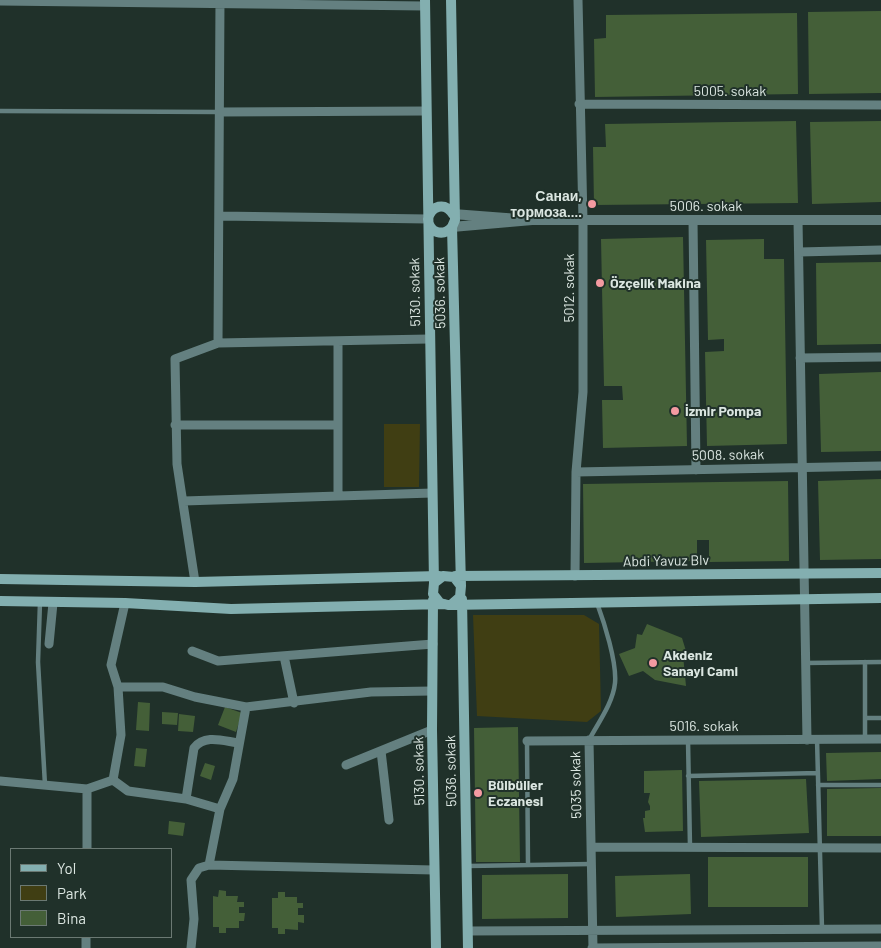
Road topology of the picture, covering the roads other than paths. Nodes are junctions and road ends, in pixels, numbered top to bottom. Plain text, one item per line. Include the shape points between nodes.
1 (17, 0) edge
2 (451, 0) edge
3 (578, 0) edge
4 (0, 1) edge
5 (220, 1) edge
6 (425, 3) edge
7 (579, 104) junction
8 (881, 105) edge
9 (0, 111) edge
10 (426, 111) junction
11 (219, 112) junction
12 (453, 214) junction
13 (219, 216) junction
14 (428, 219) junction
15 (532, 220) junction
16 (583, 220) junction
17 (693, 220) junction
18 (798, 220) junction
19 (881, 220) edge
20 (452, 227) junction
21 (881, 250) edge
22 (799, 252) junction
23 (429, 339) junction
24 (338, 342) junction
25 (218, 344) junction
26 (881, 356) edge
27 (800, 358) junction
28 (175, 425) junction
29 (338, 425) junction
30 (881, 466) edge
31 (802, 468) junction
32 (696, 470) junction
33 (576, 472) junction
34 (432, 493) junction
35 (338, 496) junction
36 (184, 501) junction
37 (881, 573) edge
38 (803, 574) junction
39 (575, 576) junction
40 (0, 579) edge
41 (195, 582) junction
42 (450, 588) junction
43 (433, 594) junction
44 (804, 598) junction
45 (881, 598) edge
46 (0, 601) edge
47 (596, 601) junction
48 (40, 602) junction
49 (53, 602) junction
50 (125, 603) junction
51 (433, 605) junction
52 (49, 644) dead end
53 (433, 644) junction
54 (192, 652) dead end
55 (284, 656) junction
56 (865, 662) junction
57 (881, 662) edge
58 (805, 663) junction
59 (118, 687) junction
60 (432, 691) junction
61 (294, 703) junction
62 (246, 707) junction
63 (865, 718) junction
64 (881, 718) edge
65 (432, 730) junction
66 (865, 739) junction
67 (881, 739) edge
68 (589, 740) junction
69 (688, 740) junction
70 (807, 740) junction
71 (817, 740) junction
72 (527, 741) joint
73 (239, 743) junction
74 (381, 751) junction
75 (346, 766) dead end
76 (818, 773) junction
77 (688, 776) junction
78 (113, 780) junction
79 (0, 781) edge
80 (45, 785) junction
81 (818, 785) junction
82 (881, 785) edge
83 (87, 789) junction
84 (186, 799) junction
85 (220, 809) junction
86 (389, 820) dead end
87 (591, 847) junction
88 (690, 847) junction
89 (87, 848) edge
90 (820, 848) junction
91 (881, 848) edge
92 (591, 864) junction
93 (209, 865) junction
94 (528, 865) junction
95 (466, 866) junction
96 (434, 870) junction
97 (822, 929) junction
98 (881, 929) edge
99 (592, 930) junction
100 (468, 931) junction
101 (881, 946) edge
102 (191, 948) edge
103 (436, 948) edge
104 (468, 948) edge
105 (592, 948) edge

1 - 4 street
1 - 5 street
2 - 12 main road, 5036. sokak
3 - 7 street, 5012. sokak
5 - 6 street
5 - 11 street
6 - 10 main road, 5130. sokak
7 - 8 street, 5005. sokak
7 - 16 street, 5012. sokak
9 - 11 lane
10 - 11 street
10 - 14 main road, 5130. sokak
11 - 13 street
12 - 14 main road via 448,208 438,206
12 - 15 street
12 - 20 main road, 5036. sokak
13 - 14 street
13 - 25 street
14 - 20 main road via 429,226 437,233 447,232
14 - 23 main road, 5130. sokak
15 - 16 street, 5006. sokak
15 - 20 street
16 - 17 street, 5006. sokak
16 - 33 street, 5012. sokak via 583,392
17 - 18 street, 5006. sokak
17 - 32 street
18 - 19 street, 5006. sokak
18 - 22 street
20 - 42 main road, 5036. sokak
21 - 22 street
22 - 27 street
23 - 24 street
23 - 34 main road, 5130. sokak
24 - 25 street
24 - 29 street
25 - 28 street via 175,359
26 - 27 street
27 - 31 street
28 - 29 street
28 - 36 street via 177,464
29 - 35 street
30 - 31 street, 5008. sokak
31 - 32 street, 5008. sokak
31 - 38 street
32 - 33 street, 5008. sokak
33 - 39 street, 5012. sokak
34 - 35 street
34 - 42 main road, 5130. sokak
35 - 36 street
36 - 41 street
37 - 38 main road, Abdi Yavuz Blv
38 - 39 main road, Abdi Yavuz Blv
38 - 44 street
39 - 42 main road, Abdi Yavuz Blv
40 - 41 main road
41 - 42 main road
42 - 43 main road, 5130. sokak
42 - 43 main road via 437,601
42 - 47 main road
42 - 51 main road
42 - 95 main road, 5036. sokak
43 - 51 main road, 5130. sokak
44 - 45 main road
44 - 47 main road
44 - 58 street
46 - 48 main road
47 - 68 lane, 5035 sokak via 608,633 615,683 606,709
48 - 49 main road
48 - 80 lane via 38,662
49 - 50 main road
49 - 52 street
50 - 51 main road via 231,609
50 - 59 street via 111,664
51 - 53 main road, 5130. sokak
53 - 55 street
53 - 60 main road, 5130. sokak
54 - 55 street via 218,661
55 - 61 street
56 - 57 lane
56 - 58 lane
56 - 63 lane
58 - 70 street
59 - 62 street via 163,687
59 - 78 street via 121,734
60 - 61 street via 371,692
60 - 65 main road, 5130. sokak
61 - 62 street
62 - 73 street
63 - 64 lane
63 - 66 lane
65 - 74 street
65 - 96 main road, 5130. sokak
66 - 67 street, 5016. sokak
66 - 71 street, 5016. sokak
68 - 69 street, 5016. sokak
68 - 72 street, 5016. sokak
68 - 87 street, 5035 sokak
69 - 70 street, 5016. sokak
69 - 77 lane
70 - 71 street, 5016. sokak
71 - 76 lane
72 - 94 lane
73 - 84 street via 199,741 194,748
73 - 85 street via 233,780
74 - 75 street
74 - 86 street
76 - 77 lane
76 - 81 lane
77 - 88 lane
78 - 83 street
78 - 84 street via 128,791
79 - 80 street
80 - 83 street
81 - 82 lane
81 - 90 lane
83 - 89 street
84 - 85 street
85 - 93 street
87 - 88 street
87 - 92 street, 5035 sokak
88 - 90 street
90 - 91 street
90 - 97 lane
92 - 94 lane
92 - 99 street, 5035 sokak
93 - 96 street
93 - 102 street via 199,868 191,880 194,918
94 - 95 lane
95 - 100 main road, 5036. sokak
96 - 103 main road, 5130. sokak
97 - 98 street
97 - 99 street
99 - 100 street
99 - 105 street, 5035 sokak
100 - 104 main road, 5036. sokak
101 - 105 street

